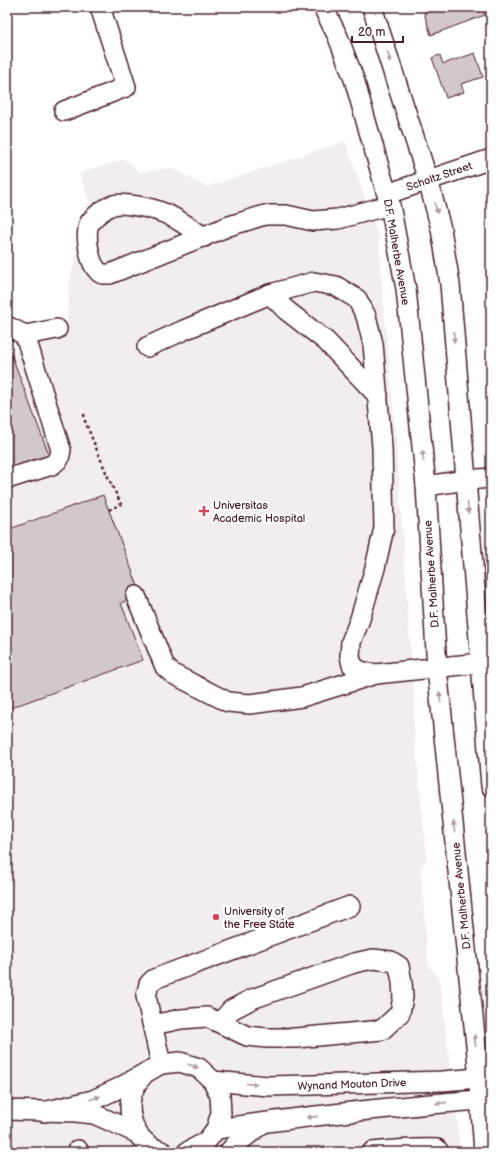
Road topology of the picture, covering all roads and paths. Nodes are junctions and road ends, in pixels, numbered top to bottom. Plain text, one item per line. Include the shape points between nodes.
1 (100, 7) edge
2 (323, 7) edge
3 (372, 7) edge
4 (64, 111) dead end
5 (491, 158) edge
6 (428, 180) junction
7 (389, 200) junction
8 (204, 237) junction
9 (270, 294) junction
10 (7, 326) edge
11 (57, 329) dead end
12 (25, 335) junction
13 (147, 347) dead end
14 (378, 396) junction
15 (84, 414) dead end
16 (491, 478) edge
17 (7, 479) edge
18 (466, 480) junction
19 (426, 486) junction
20 (109, 510) dead end
21 (136, 596) dead end
22 (480, 663) junction
23 (437, 668) junction
24 (376, 674) junction
25 (491, 786) edge
26 (350, 906) dead end
27 (220, 1024) junction
28 (153, 1025) junction
29 (161, 1064) junction
30 (144, 1074) junction
31 (485, 1078) edge
32 (213, 1081) junction
33 (486, 1100) edge
34 (7, 1110) edge
35 (44, 1112) junction
36 (264, 1122) junction
37 (137, 1133) junction
38 (209, 1141) edge
39 (392, 1151) edge
40 (163, 1152) edge
41 (187, 1152) edge
42 (229, 1152) edge
43 (372, 1152) edge
44 (439, 1152) edge
45 (484, 1152) edge

1 - 4 street via 126,87
2 - 7 street, D.F. Malherbe Avenue via 354,79
3 -> 6 street
5 - 6 street, Scholtz Street
6 - 7 street, Scholtz Street
6 -> 18 street via 441,229 450,284
7 - 8 street, Scholtz Street via 338,219 313,221 286,215 265,215
19 -> 7 street, D.F. Malherbe Avenue via 406,289
8 - 8 street, Scholtz Street via 110,274 98,272 90,257 88,243 89,224 102,210 114,204 162,212
9 - 13 street
9 - 14 street via 326,341
9 - 14 street via 314,282 336,286 357,299 366,316 373,344
10 - 12 street
11 - 12 street
12 - 17 street via 61,450 59,459 52,465
14 - 24 street via 384,528 375,568 351,642 350,656 352,665 360,671
15 - 20 path via 121,504
16 - 18 street
18 - 19 street
18 -> 22 street
19 - 23 street, D.F. Malherbe Avenue
21 - 24 street via 166,667 173,674 228,702 250,704 302,697
22 - 23 street
22 - 25 street
23 - 24 street
31 -> 23 street, D.F. Malherbe Avenue via 467,955
26 - 28 street via 154,979 147,988 146,996
27 - 27 street via 231,1010 252,999 354,963 373,959 391,961 399,966 403,997 400,1013 382,1030 296,1038 267,1038 247,1036
27 - 28 street via 207,1017
28 - 29 street
29 - 30 street
29 -> 32 street via 180,1062 198,1068
35 -> 30 street via 93,1100
30 - 37 street via 135,1087 130,1102 131,1118
32 -> 31 street, Wynand Mouton Drive via 268,1086 312,1086
31 - 33 street, D.F. Malherbe Avenue
32 - 38 street via 220,1096 221,1113
33 -> 36 street
33 - 45 street, D.F. Malherbe Avenue
34 - 35 street
35 - 37 street via 94,1114
36 - 38 street
36 - 42 street
37 - 40 street via 148,1145
38 - 41 street
39 - 43 street
39 - 44 street via 437,1149

